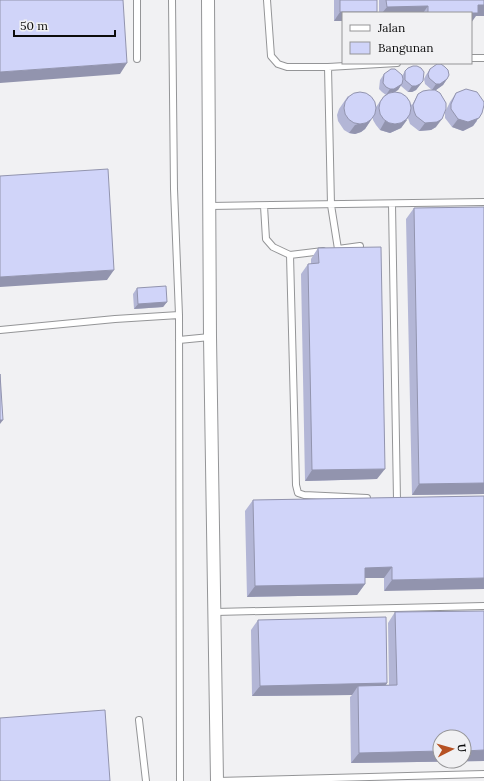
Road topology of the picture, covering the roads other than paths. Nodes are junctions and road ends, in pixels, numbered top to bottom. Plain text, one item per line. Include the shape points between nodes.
1 (137, 0) edge
2 (172, 0) edge
3 (208, 0) edge
4 (267, 0) edge
5 (472, 58) edge
6 (484, 58) edge
7 (137, 59) dead end
8 (379, 64) edge
9 (328, 67) junction
10 (484, 202) edge
11 (392, 204) junction
12 (332, 205) junction
13 (210, 206) junction
14 (264, 206) junction
15 (360, 246) edge
16 (338, 249) junction
17 (290, 255) junction
18 (179, 315) junction
19 (0, 330) edge
20 (210, 337) junction
21 (179, 340) junction
22 (374, 498) edge
23 (389, 499) edge
24 (405, 499) edge
25 (397, 500) junction
26 (484, 606) edge
27 (215, 612) junction
28 (139, 720) dead end
29 (484, 774) edge
30 (146, 781) edge
31 (180, 781) edge
32 (217, 781) edge

1 - 7 lane
2 - 18 lane via 174,189
3 - 13 street
4 - 9 lane via 271,56 274,61 286,67
5 - 6 lane
8 - 9 lane
9 - 12 lane
10 - 11 lane
11 - 12 lane
11 - 25 lane
12 - 14 lane
12 - 16 lane
13 - 14 lane
13 - 20 street
14 - 17 lane via 266,239 273,247
15 - 16 lane
16 - 17 lane
17 - 22 lane via 298,493 304,496
18 - 19 lane
18 - 21 lane
20 - 21 lane
20 - 27 street
21 - 31 lane
23 - 25 lane
24 - 25 lane
26 - 27 lane
27 - 32 street
28 - 30 lane
29 - 32 lane

